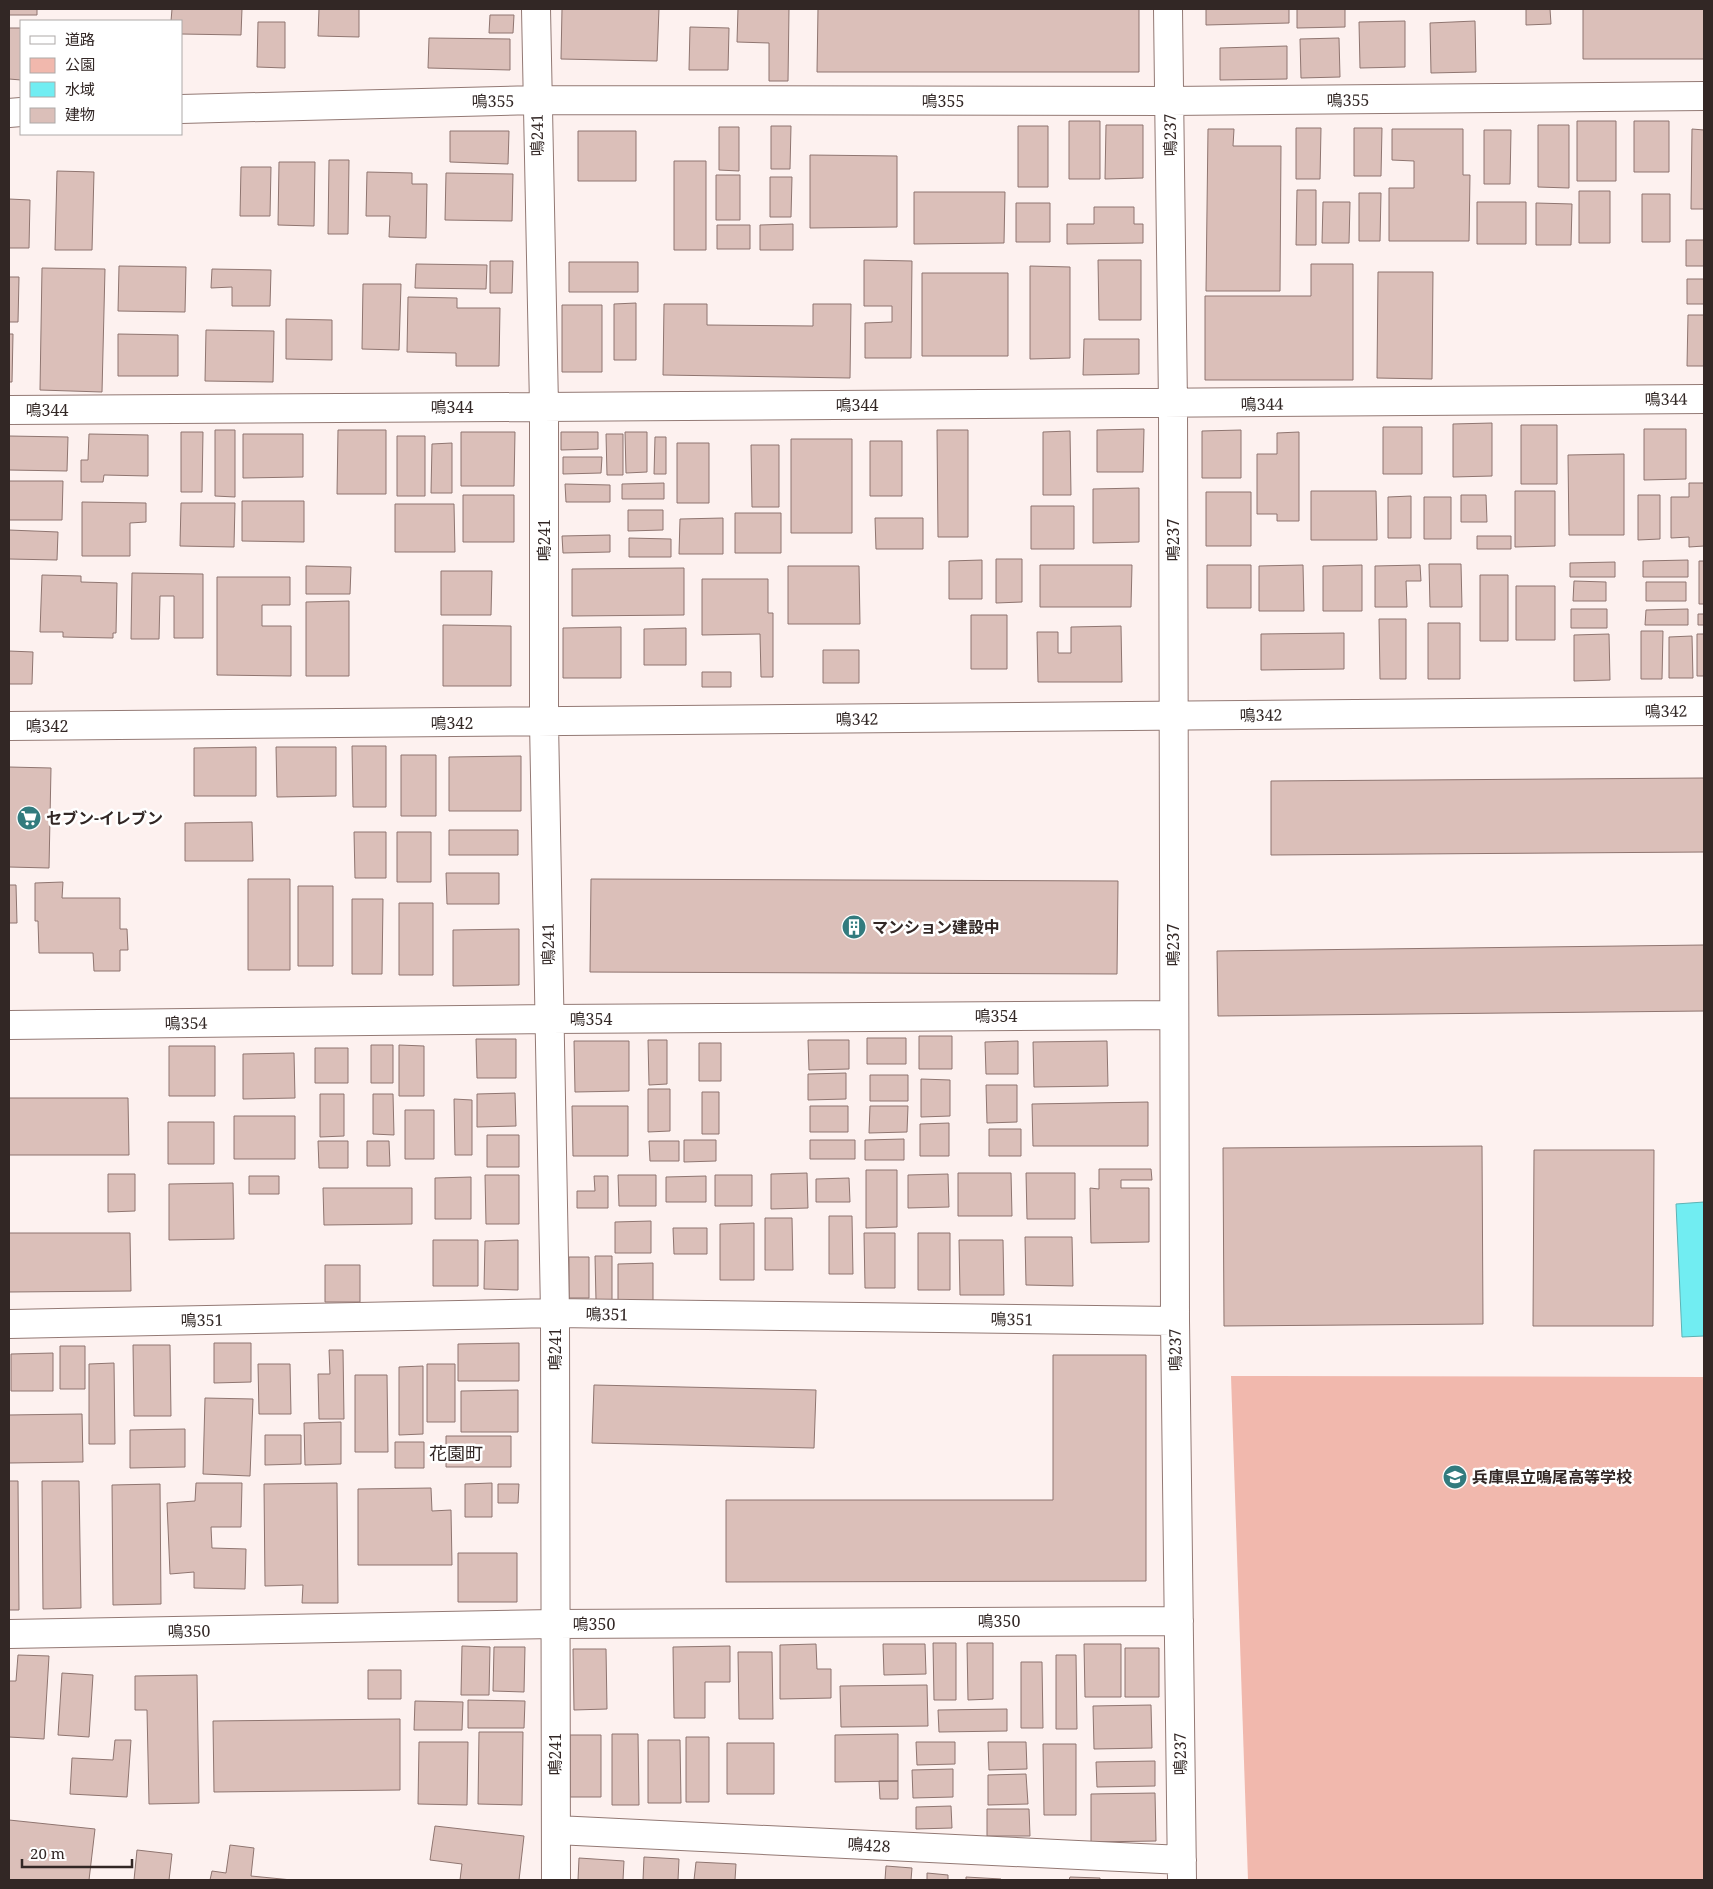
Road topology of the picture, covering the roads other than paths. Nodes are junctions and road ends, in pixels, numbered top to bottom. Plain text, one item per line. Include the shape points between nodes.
1 (536, 9) edge
2 (1168, 9) edge
3 (1704, 96) edge
4 (537, 100) junction
5 (1170, 101) junction
6 (182, 109) edge
7 (1704, 399) edge
8 (1173, 405) junction
9 (544, 406) junction
10 (9, 410) edge
11 (1704, 711) edge
12 (1173, 716) junction
13 (544, 722) junction
14 (9, 726) edge
15 (1174, 1015) junction
16 (550, 1019) junction
17 (9, 1025) edge
18 (555, 1313) junction
19 (1175, 1321) junction
20 (9, 1324) edge
21 (1179, 1621) junction
22 (555, 1624) junction
23 (9, 1634) edge
24 (556, 1830) junction
25 (1182, 1870) edge
26 (556, 1880) edge

1 - 4 street, 鳴241
2 - 5 street, 鳴237
3 - 5 street, 鳴355
4 - 5 street, 鳴355
4 - 6 street, 鳴355
4 - 9 street, 鳴241
5 - 8 street, 鳴237
7 - 8 street, 鳴344
8 - 9 street, 鳴344
8 - 12 street, 鳴237
9 - 10 street, 鳴344
9 - 13 street, 鳴241
11 - 12 street, 鳴342
12 - 13 street, 鳴342
12 - 15 street, 鳴237
13 - 14 street, 鳴342
13 - 16 street, 鳴241
15 - 16 street, 鳴354
15 - 19 street, 鳴237
16 - 17 street, 鳴354
16 - 18 street, 鳴241
18 - 19 street, 鳴351
18 - 20 street, 鳴351
18 - 22 street, 鳴241
19 - 21 street, 鳴237
21 - 22 street, 鳴350
21 - 25 street, 鳴237
22 - 23 street, 鳴350
22 - 24 street, 鳴241
24 - 25 street, 鳴428
24 - 26 street, 鳴241

